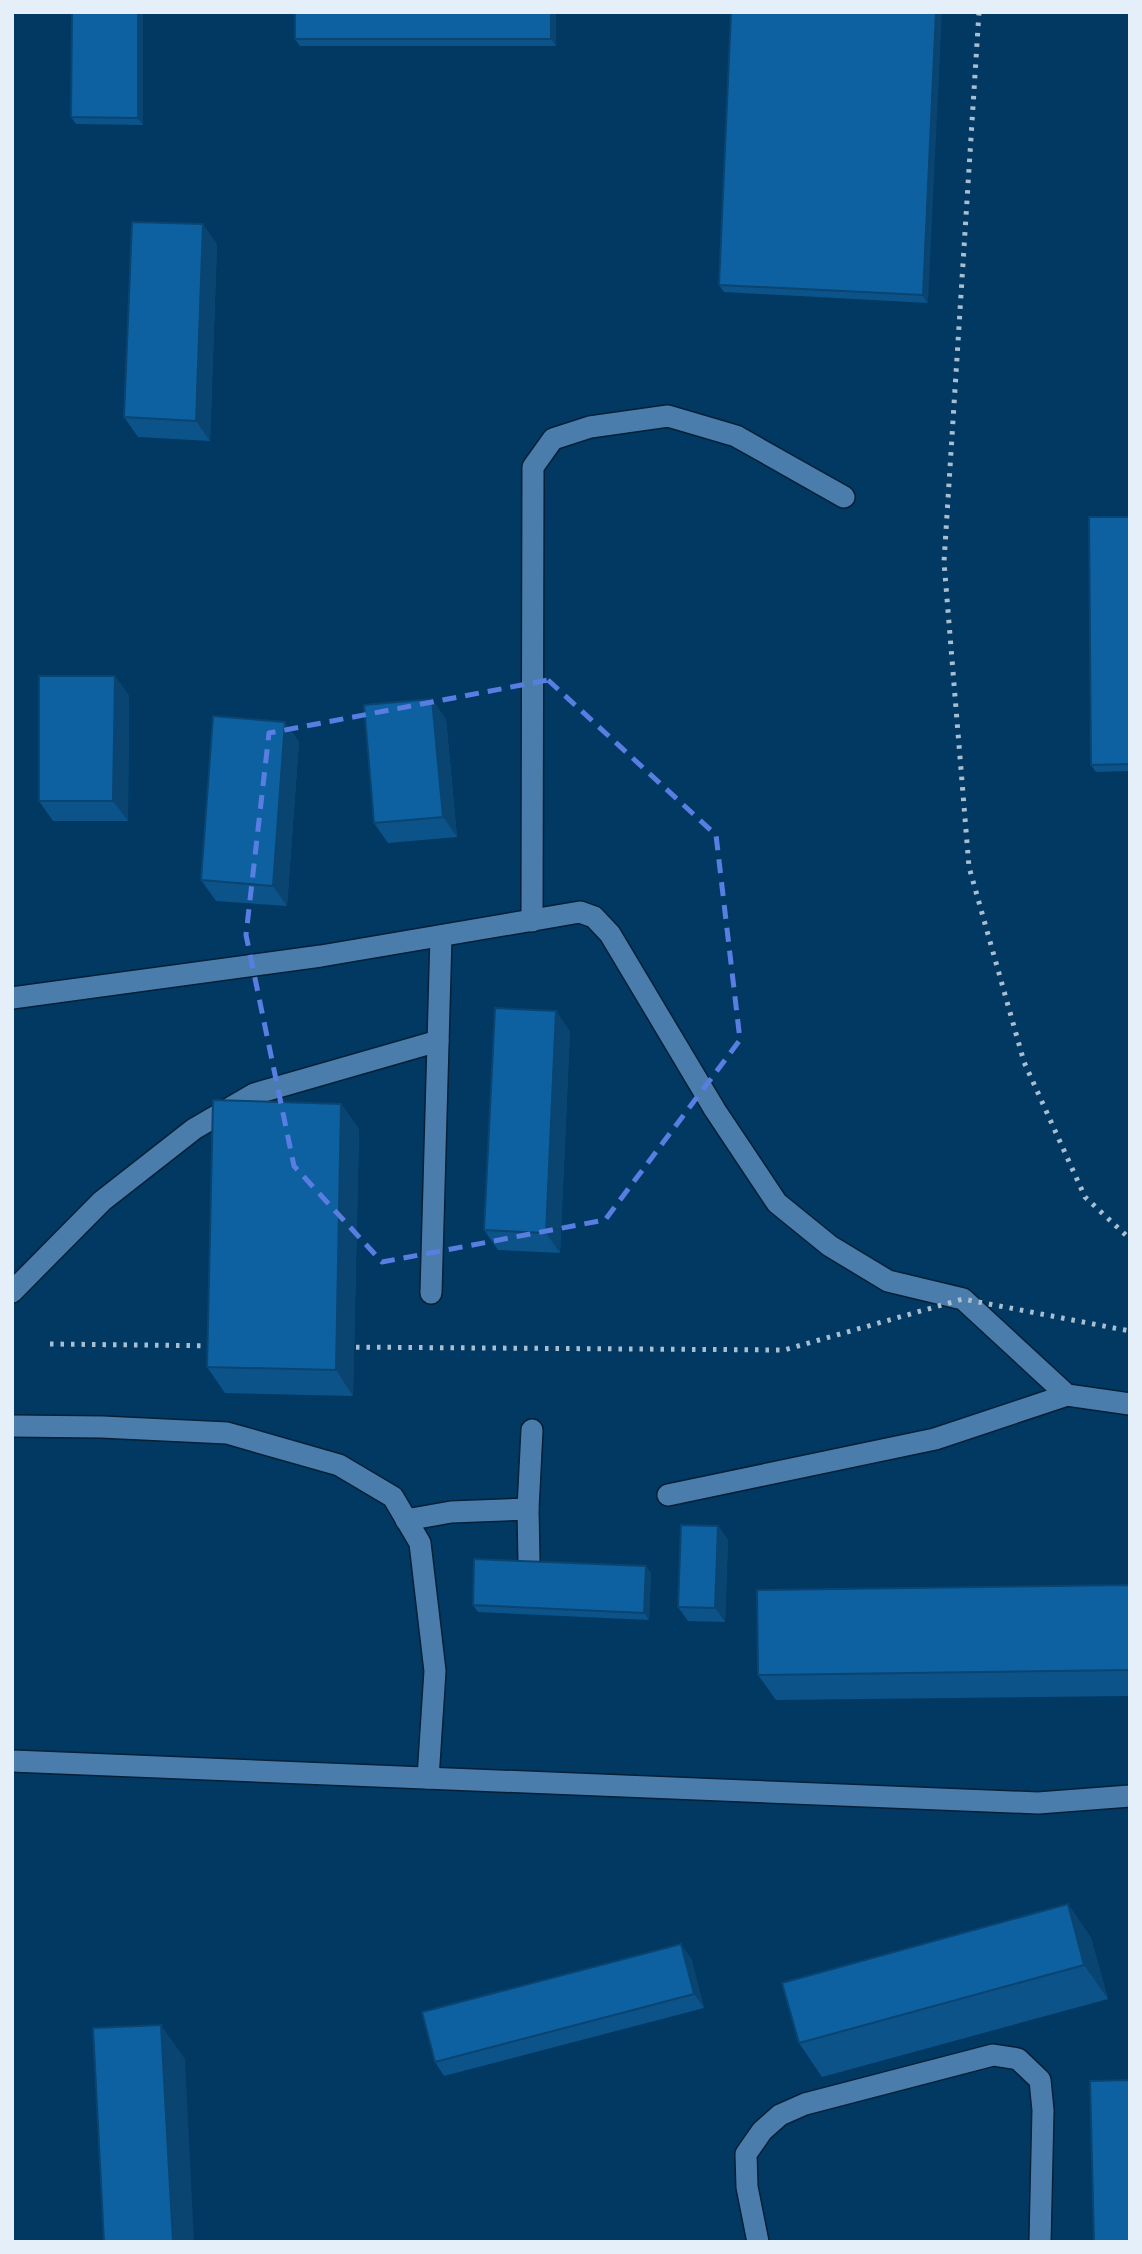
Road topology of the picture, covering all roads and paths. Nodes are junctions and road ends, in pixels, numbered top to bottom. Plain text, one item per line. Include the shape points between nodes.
1 (844, 498) dead end
2 (532, 920) junction
3 (441, 936) junction
4 (12, 998) edge
5 (438, 1041) junction
6 (12, 1292) edge
7 (431, 1293) dead end
8 (1067, 1395) junction
9 (1130, 1404) edge
10 (12, 1426) edge
11 (532, 1430) dead end
12 (668, 1495) dead end
13 (528, 1509) junction
14 (406, 1520) junction
15 (528, 1561) edge
16 (12, 1761) edge
17 (428, 1778) junction
18 (1130, 1796) edge
19 (758, 2242) edge
20 (1041, 2242) edge

1 - 2 lane via 736,436 668,416 590,427 553,439 533,467
2 - 3 lane
2 - 8 lane via 580,912 594,917 610,934 715,1111 777,1203 830,1246 888,1281 964,1300
3 - 4 lane
3 - 5 lane
5 - 6 lane via 254,1094 194,1129 102,1201
5 - 7 lane
8 - 9 lane
8 - 12 lane via 935,1439
10 - 14 lane via 227,1433 339,1465 393,1497
11 - 13 lane
13 - 14 lane via 451,1512
13 - 15 lane
14 - 17 lane via 420,1543 435,1671
16 - 17 lane
17 - 18 lane via 1038,1803
19 - 20 lane via 746,2154 780,2115 993,2055 1018,2059 1040,2080

